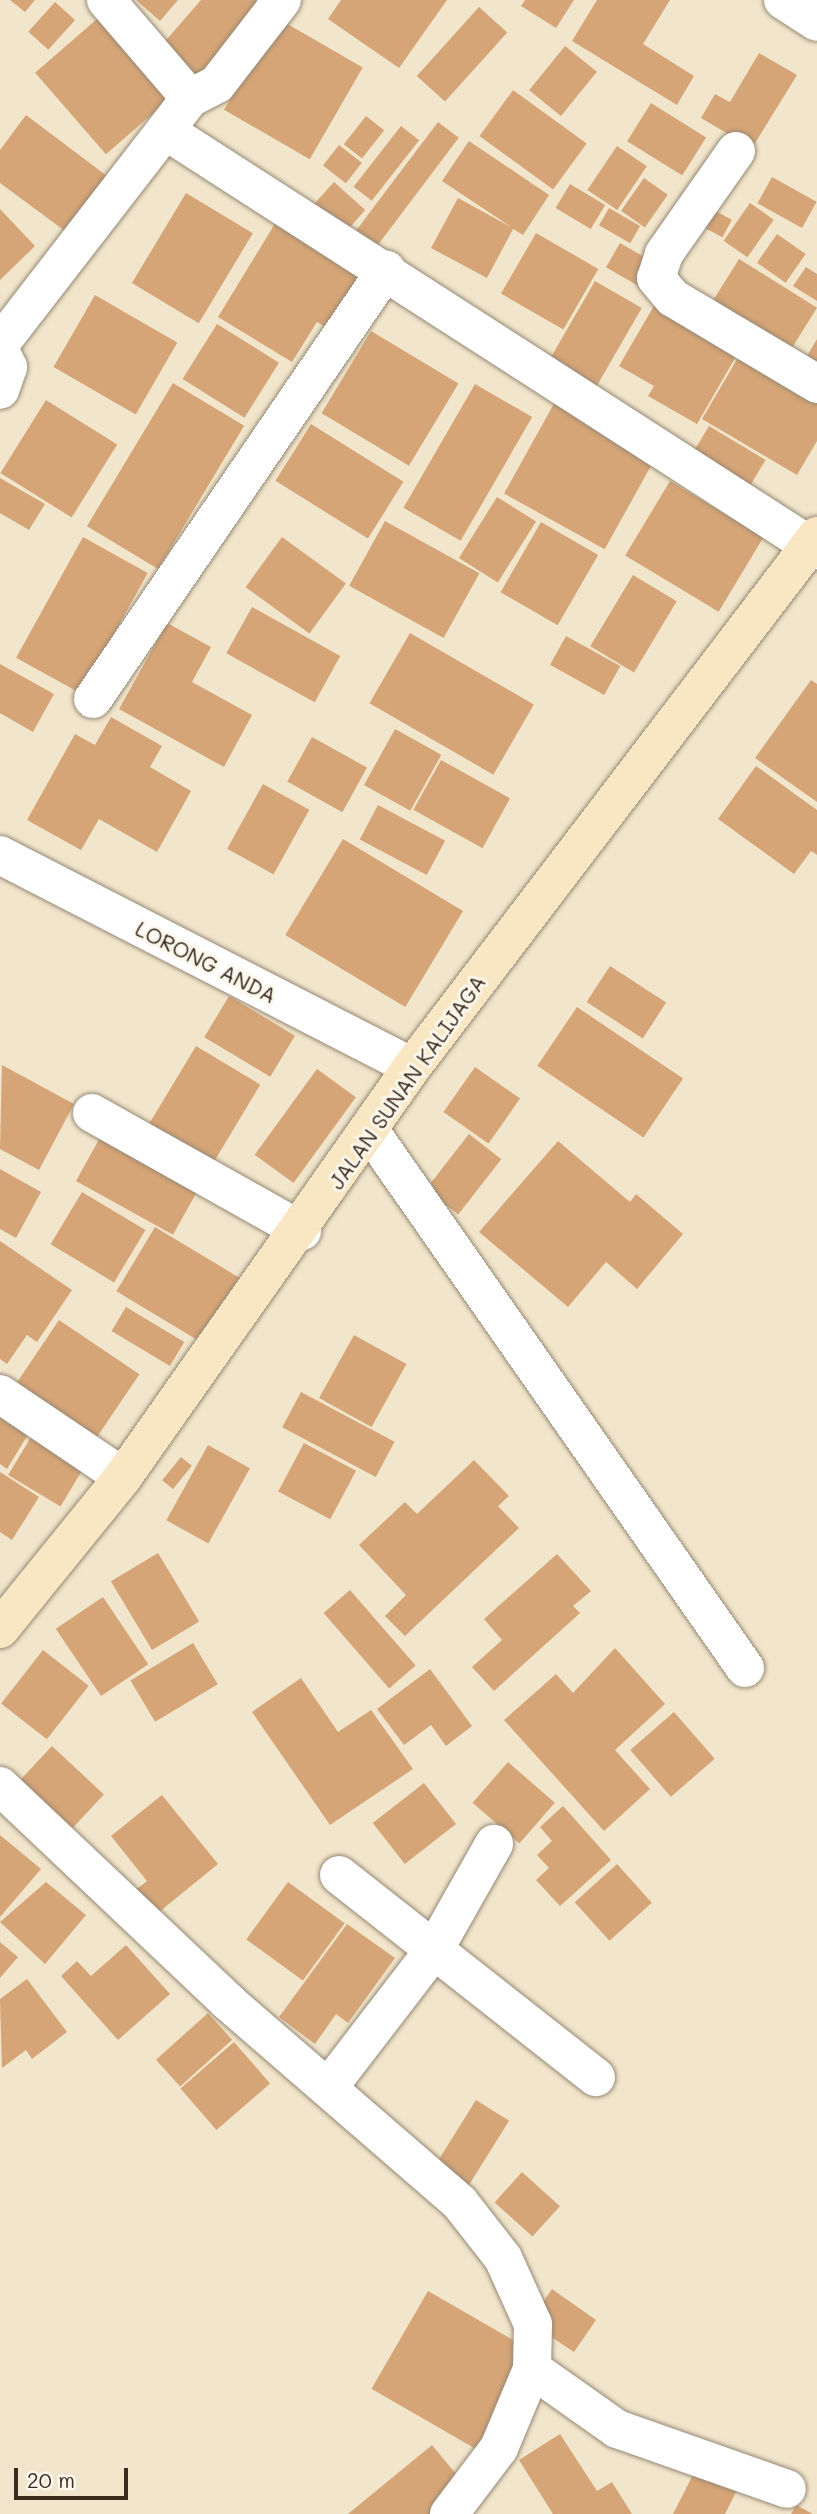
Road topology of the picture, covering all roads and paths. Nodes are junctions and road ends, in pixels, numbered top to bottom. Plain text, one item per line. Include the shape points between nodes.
1 (106, 0) edge
2 (783, 0) edge
3 (274, 3) edge
4 (817, 22) edge
5 (190, 99) junction
6 (169, 133) junction
7 (736, 151) dead end
8 (386, 270) junction
9 (0, 344) edge
10 (0, 351) edge
11 (817, 384) edge
12 (0, 390) edge
13 (815, 544) edge
14 (93, 699) dead end
15 (0, 855) edge
16 (412, 1068) junction
17 (92, 1113) dead end
18 (370, 1131) junction
19 (302, 1231) junction
20 (0, 1394) edge
21 (123, 1477) junction
22 (0, 1629) edge
23 (745, 1668) dead end
24 (0, 1786) edge
25 (494, 1844) dead end
26 (340, 1875) dead end
27 (433, 1950) junction
28 (596, 2077) dead end
29 (328, 2088) junction
30 (533, 2369) junction
31 (787, 2489) dead end
32 (449, 2514) edge

1 - 5 street
2 - 4 street
3 - 5 street via 217,84
5 - 6 street
6 - 8 street
6 - 9 street
7 - 11 street via 664,254 656,278 673,298
8 - 13 street
8 - 14 street
10 - 12 street via 8,367
13 - 16 street, JALAN SUNAN KALIJAGA
15 - 16 street, LORONG ANDA
16 - 18 street, JALAN SUNAN KALIJAGA
17 - 19 street
18 - 19 street, JALAN SUNAN KALIJAGA
18 - 23 street
19 - 21 street, JALAN SUNAN KALIJAGA
20 - 21 street
21 - 22 street, JALAN SUNAN KALIJAGA
24 - 29 street
25 - 27 street
26 - 27 street
27 - 28 street
27 - 29 street
29 - 30 street via 460,2203 503,2258 533,2323
30 - 31 street via 617,2429
30 - 32 street via 499,2448

